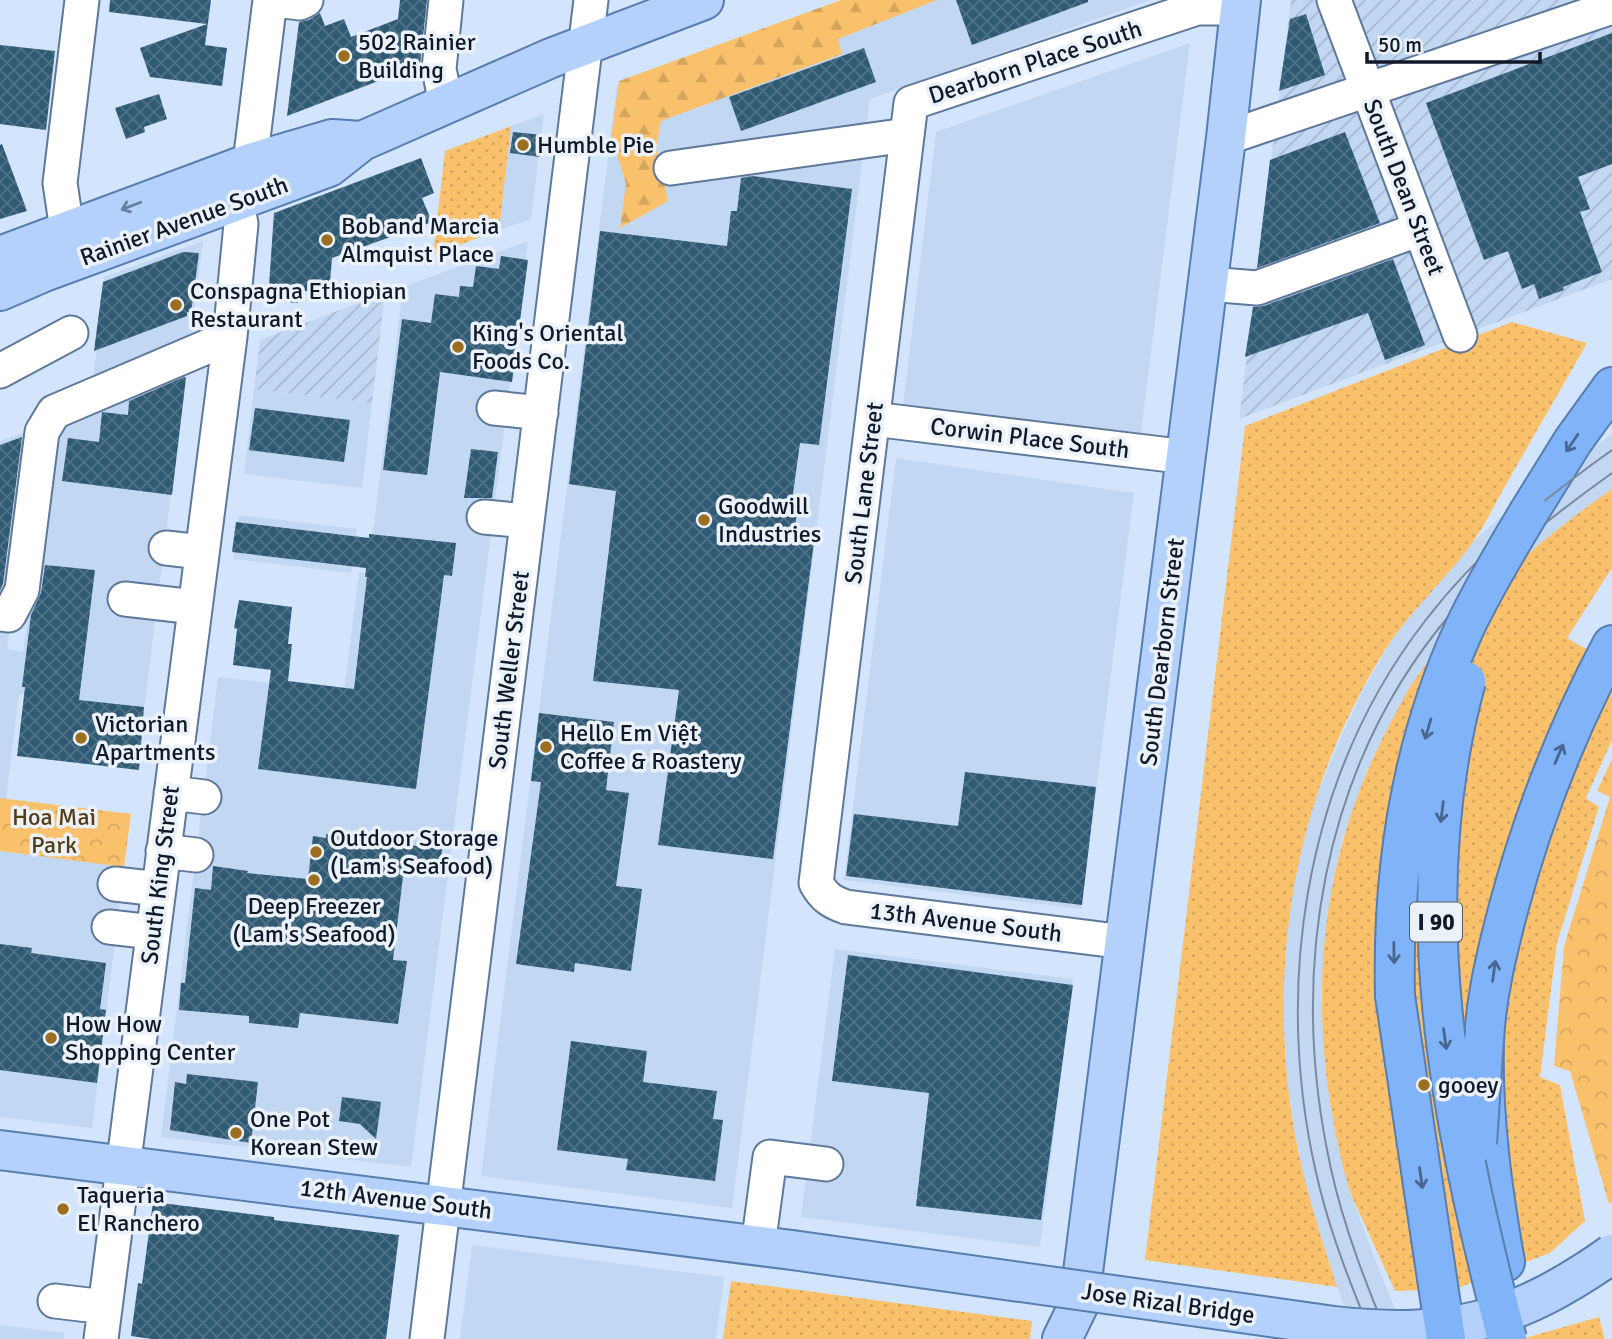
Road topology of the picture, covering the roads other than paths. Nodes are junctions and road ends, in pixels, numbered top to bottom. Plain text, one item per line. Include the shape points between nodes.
1 (82, 0) edge
2 (272, 0) edge
3 (306, 0) edge
4 (446, 0) edge
5 (590, 0) edge
6 (704, 0) edge
7 (1334, 0) edge
8 (1245, 3) edge
9 (1612, 8) edge
10 (585, 44) junction
11 (1368, 92) junction
12 (446, 104) junction
13 (909, 119) junction
14 (1226, 138) junction
15 (362, 141) junction
16 (291, 151) junction
17 (250, 163) junction
18 (671, 169) dead end
19 (237, 202) junction
20 (1420, 229) junction
21 (67, 230) junction
22 (0, 256) edge
23 (1208, 284) junction
24 (0, 291) edge
25 (71, 333) dead end
26 (1460, 335) dead end
27 (230, 337) junction
28 (0, 371) edge
29 (1612, 387) edge
30 (494, 408) dead end
31 (541, 412) junction
32 (873, 419) junction
33 (1186, 457) junction
34 (1529, 512) junction
35 (484, 517) dead end
36 (527, 521) junction
37 (166, 548) dead end
38 (202, 552) junction
39 (125, 598) dead end
40 (195, 607) junction
41 (0, 614) edge
42 (1612, 645) edge
43 (171, 793) junction
44 (204, 797) dead end
45 (163, 851) junction
46 (196, 855) dead end
47 (816, 883) joint
48 (115, 884) dead end
49 (159, 889) junction
50 (109, 927) dead end
51 (153, 932) junction
52 (1125, 942) junction
53 (1484, 1039) junction
54 (0, 1150) edge
55 (826, 1164) dead end
56 (123, 1166) junction
57 (444, 1205) junction
58 (775, 1248) junction
59 (1612, 1254) edge
60 (55, 1301) dead end
61 (1086, 1322) edge
62 (103, 1323) edge
63 (427, 1339) edge
64 (1062, 1339) edge
65 (1446, 1339) edge
66 (1494, 1339) edge
67 (1507, 1339) edge
68 (1523, 1339) edge

1 - 21 street via 60,183
2 - 3 street
2 - 17 street
4 - 12 street via 439,69
5 - 10 street, South Weller Street
6 - 10 main road, Rainier Avenue South
7 - 11 street, South Dean Street
8 - 13 street, Dearborn Place South via 1197,8
8 - 14 main road, South Dearborn Street
9 - 11 street
10 - 12 main road, Rainier Avenue South
10 - 31 street, South Weller Street
11 - 14 street
11 - 20 street, South Dean Street
12 - 15 main road, Rainier Avenue South
13 - 18 street, Dearborn Place South
13 - 32 street, South Lane Street
14 - 23 main road, South Dearborn Street
15 - 16 main road, Rainier Avenue South via 332,138
15 - 19 main road, Rainier Avenue South via 329,167
16 - 17 main road, Rainier Avenue South
16 - 19 main road via 287,165 245,182
17 -> 21 main road, Rainier Avenue South
19 - 24 main road, Rainier Avenue South
19 - 27 street, South King Street via 241,224
20 - 23 street via 1257,288
20 - 26 street, South Dean Street
21 - 22 main road, Rainier Avenue South
23 - 33 main road, South Dearborn Street
25 - 28 street
27 - 38 street, South King Street
27 - 41 street via 54,412 42,432 22,590 9,615
29 -> 34 highway, I 90
30 - 31 street
31 - 36 street, South Weller Street
32 - 33 street, Corwin Place South
32 - 47 street, South Lane Street
33 - 52 main road, South Dearborn Street
34 -> 65 highway, bridge via 1482,591 1446,673 1416,773 1396,892 1395,996
34 -> 67 highway, I 90, bridge via 1474,651 1462,697 1445,791 1435,894 1448,1059 1472,1190
35 - 36 street
36 - 57 street, South Weller Street
37 - 38 street
38 - 40 street, South King Street
39 - 40 street
40 - 43 street, South King Street
53 -> 42 highway, I 90 via 1496,955 1533,823 1578,709
43 - 44 street
43 - 45 street, South King Street
45 - 46 street
45 - 49 street, South King Street
47 - 52 street, 13th Avenue South via 832,903 846,907
48 - 49 street
49 - 51 street, South King Street
50 - 51 street
51 - 56 street, South King Street
52 - 61 main road, South Dearborn Street
53 - 66 highway, bridge via 1475,1183 1483,1292
53 - 68 highway, I 90, bridge via 1494,1200
54 - 56 main road, 12th Avenue South
55 - 58 street via 770,1157
56 - 57 main road, 12th Avenue South
56 - 62 street, South King Street
57 - 58 main road, 12th Avenue South
57 - 63 street, South Weller Street
58 - 59 main road, Jose Rizal Bridge, bridge via 1404,1332 1468,1324 1527,1306
60 - 62 street
61 - 64 main road, South Dearborn Street

